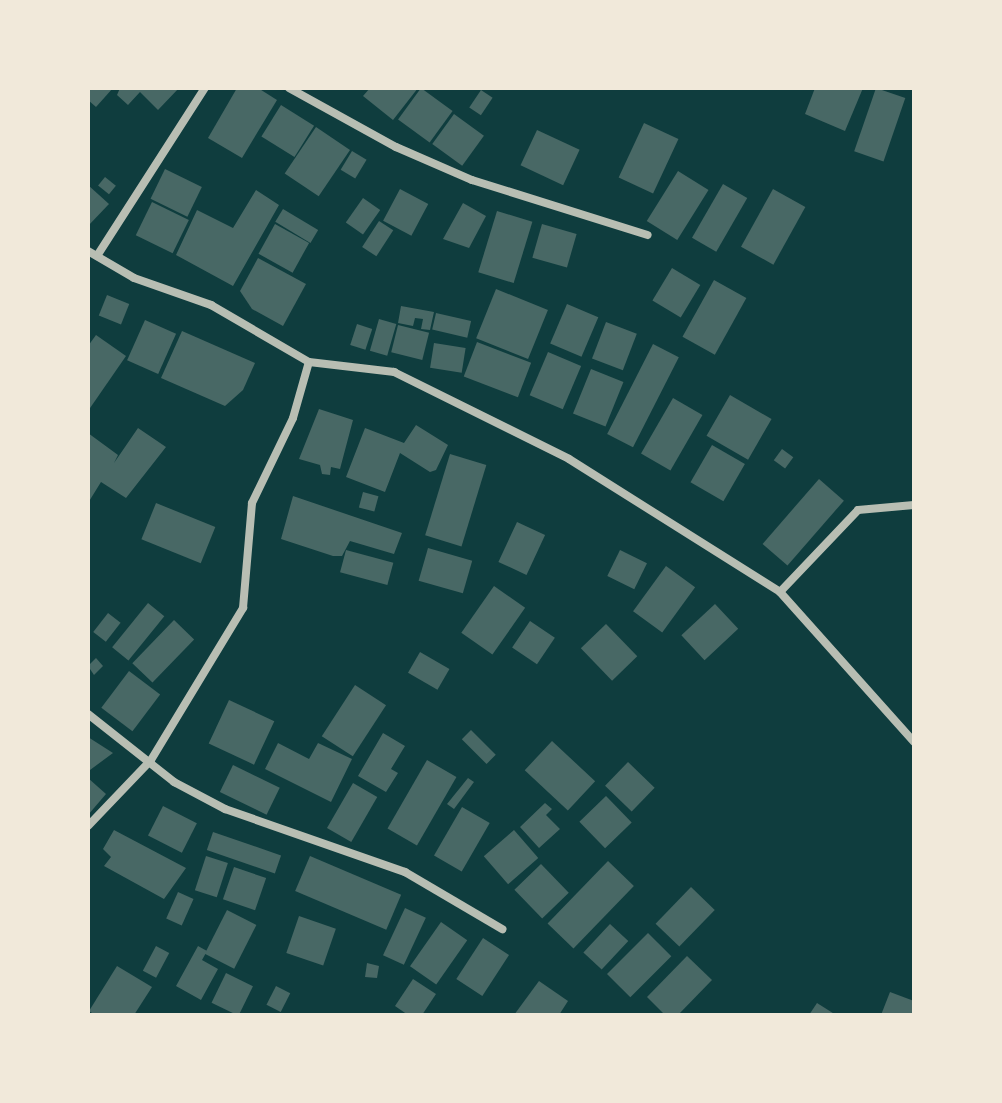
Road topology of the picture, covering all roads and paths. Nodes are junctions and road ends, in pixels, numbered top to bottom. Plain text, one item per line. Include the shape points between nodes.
1 (205, 88) edge
2 (289, 88) edge
3 (648, 235) dead end
4 (92, 253) edge
5 (309, 362) junction
6 (914, 505) edge
7 (780, 592) junction
8 (88, 714) edge
9 (914, 742) edge
10 (151, 760) junction
11 (88, 826) edge
12 (502, 929) dead end

1 - 4 street
2 - 3 street via 396,147 472,180
4 - 5 street via 134,278 211,305
5 - 7 street via 394,372 478,412 569,459
5 - 10 street via 293,418 252,503 243,608
6 - 7 street via 858,510
7 - 9 street
8 - 10 street
10 - 11 street
10 - 12 street via 174,782 225,809 405,872

